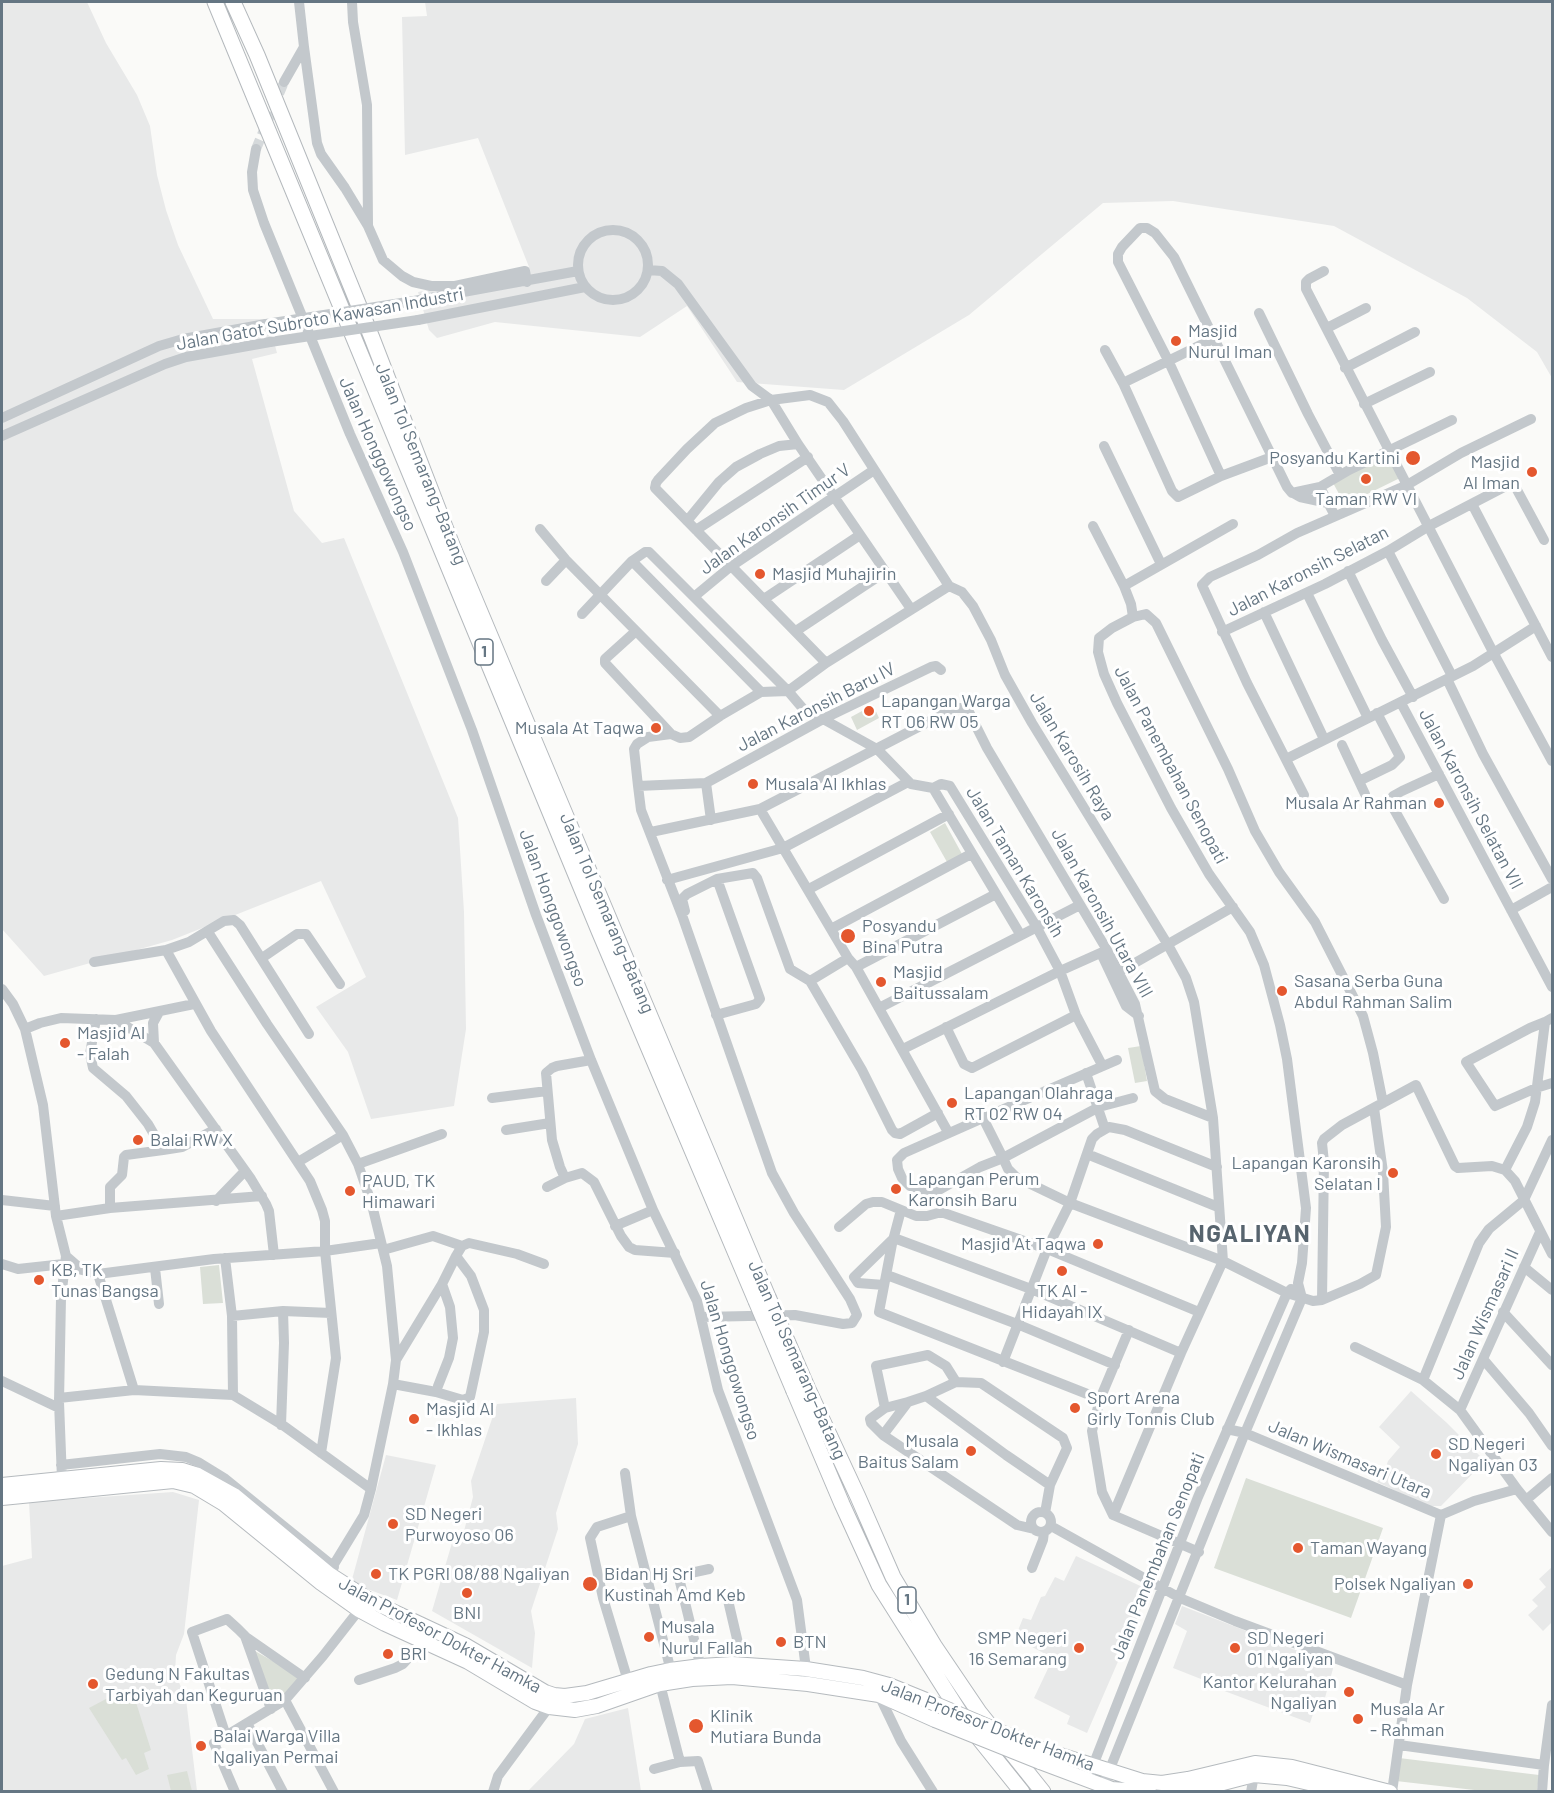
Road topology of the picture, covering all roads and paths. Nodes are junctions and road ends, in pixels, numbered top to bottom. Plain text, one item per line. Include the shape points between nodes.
1 (215, 2) edge
2 (233, 2) edge
3 (299, 2) edge
4 (352, 2) edge
5 (304, 47) junction
6 (284, 82) tunnel mouth
7 (256, 149) tunnel mouth
8 (368, 226) junction
9 (648, 270) junction
10 (578, 271) junction
11 (1324, 271) dead end
12 (527, 282) junction
13 (585, 287) junction
14 (1366, 308) dead end
15 (1259, 313) dead end
16 (1327, 328) junction
17 (1415, 332) dead end
18 (1213, 339) junction
19 (1105, 350) dead end
20 (1168, 360) junction
21 (1345, 368) junction
22 (1430, 372) dead end
23 (1123, 383) junction
24 (771, 400) junction
25 (1364, 404) junction
26 (2, 418) edge
27 (1452, 420) dead end
28 (1531, 420) dead end
29 (2, 436) edge
30 (798, 444) junction
31 (1104, 446) dead end
32 (1389, 450) junction
33 (808, 457) junction
34 (1272, 457) junction
35 (874, 470) junction
36 (1340, 475) junction
37 (1221, 476) junction
38 (1407, 485) junction
39 (1320, 487) junction
40 (1292, 493) junction
41 (834, 497) junction
42 (1328, 503) junction
43 (1472, 504) junction
44 (1335, 516) junction
45 (687, 521) junction
46 (1233, 524) dead end
47 (1093, 525) dead end
48 (1428, 526) junction
49 (540, 529) dead end
50 (696, 530) junction
51 (860, 535) junction
52 (1544, 540) dead end
53 (1388, 551) junction
54 (566, 560) junction
55 (632, 561) junction
56 (1161, 564) junction
57 (730, 567) junction
58 (1348, 571) junction
59 (885, 572) junction
60 (546, 581) dead end
61 (950, 586) junction
62 (1124, 586) junction
63 (1306, 593) junction
64 (601, 594) junction
65 (694, 596) junction
66 (764, 599) junction
67 (911, 609) junction
68 (1264, 612) junction
69 (582, 614) dead end
70 (1133, 617) junction
71 (1536, 626) junction
72 (636, 631) junction
73 (796, 631) junction
74 (1222, 632) junction
75 (1493, 652) junction
76 (1552, 657) edge
77 (826, 663) junction
78 (941, 670) dead end
79 (1449, 677) junction
80 (789, 691) junction
81 (760, 692) junction
82 (1413, 697) junction
83 (1401, 703) junction
84 (720, 716) junction
85 (1373, 716) junction
86 (823, 719) junction
87 (670, 734) junction
88 (1324, 739) junction
89 (1342, 745) dead end
90 (877, 749) junction
91 (1286, 759) junction
92 (1552, 761) edge
93 (1439, 774) junction
94 (1359, 781) junction
95 (909, 782) junction
96 (706, 783) junction
97 (638, 786) junction
98 (933, 788) junction
99 (1365, 794) dead end
100 (1304, 795) dead end
101 (760, 809) junction
102 (949, 814) junction
103 (711, 820) junction
104 (651, 832) junction
105 (783, 848) junction
106 (971, 854) junction
107 (717, 879) junction
108 (1552, 879) edge
109 (667, 880) junction
110 (1552, 887) edge
111 (809, 888) junction
112 (996, 894) junction
113 (1444, 899) dead end
114 (1080, 905) junction
115 (1233, 907) junction
116 (1511, 910) junction
117 (1036, 926) junction
118 (831, 929) junction
119 (208, 932) junction
120 (1020, 934) junction
121 (1168, 945) junction
122 (166, 950) junction
123 (1104, 952) junction
124 (262, 958) junction
125 (849, 958) junction
126 (94, 962) dead end
127 (856, 967) junction
128 (1059, 971) junction
129 (1119, 972) junction
130 (810, 981) junction
131 (340, 984) dead end
132 (1552, 987) edge
133 (2, 989) edge
134 (194, 1004) junction
135 (879, 1008) junction
136 (159, 1012) junction
137 (718, 1015) junction
138 (1076, 1016) junction
139 (1139, 1016) junction
140 (96, 1019) junction
141 (116, 1020) junction
142 (1549, 1020) edge
143 (946, 1027) junction
144 (25, 1029) junction
145 (309, 1034) dead end
146 (154, 1043) junction
147 (903, 1049) junction
148 (591, 1060) junction
149 (1117, 1060) dead end
150 (1102, 1065) junction
151 (1086, 1073) junction
152 (1552, 1083) edge
153 (1536, 1088) junction
154 (547, 1090) junction
155 (492, 1098) dead end
156 (1133, 1098) dead end
157 (1378, 1105) junction
158 (1099, 1107) junction
159 (938, 1113) junction
160 (983, 1118) junction
161 (1213, 1118) junction
162 (550, 1123) junction
163 (216, 1129) junction
164 (1105, 1129) junction
165 (506, 1130) dead end
166 (948, 1132) junction
167 (442, 1134) dead end
168 (343, 1136) junction
169 (1552, 1140) edge
170 (162, 1150) junction
171 (1087, 1154) junction
172 (1003, 1158) junction
173 (298, 1161) junction
174 (358, 1164) junction
175 (1217, 1167) junction
176 (1505, 1170) junction
177 (245, 1171) junction
178 (565, 1178) junction
179 (547, 1187) dead end
180 (262, 1196) junction
181 (2, 1200) edge
182 (1524, 1200) junction
183 (216, 1201) junction
184 (1070, 1203) junction
185 (110, 1208) junction
186 (1218, 1208) junction
187 (654, 1210) junction
188 (901, 1210) junction
189 (55, 1211) junction
190 (615, 1226) junction
191 (839, 1227) dead end
192 (1540, 1232) junction
193 (894, 1238) junction
194 (382, 1247) junction
195 (1047, 1249) junction
196 (324, 1251) junction
197 (459, 1251) junction
198 (675, 1252) junction
199 (1552, 1254) edge
200 (274, 1255) junction
201 (225, 1258) junction
202 (65, 1260) junction
203 (1223, 1261) junction
204 (2, 1264) edge
205 (544, 1264) dead end
206 (1322, 1267) junction
207 (1524, 1267) junction
208 (155, 1268) junction
209 (1301, 1271) junction
210 (98, 1274) junction
211 (886, 1280) junction
212 (1298, 1283) junction
213 (442, 1284) junction
214 (1031, 1289) junction
215 (1552, 1290) edge
216 (1287, 1293) junction
217 (1302, 1298) junction
218 (762, 1299) junction
219 (1322, 1300) junction
220 (159, 1304) dead end
221 (283, 1311) junction
222 (1199, 1312) junction
223 (1503, 1312) junction
224 (331, 1313) junction
225 (232, 1316) junction
226 (702, 1317) junction
227 (1017, 1324) junction
228 (1129, 1330) junction
229 (1355, 1347) dead end
230 (1181, 1353) junction
231 (1483, 1359) junction
232 (396, 1360) junction
233 (1004, 1362) junction
234 (1115, 1365) junction
235 (1552, 1365) edge
236 (1423, 1380) junction
237 (2, 1382) edge
238 (956, 1382) junction
239 (393, 1384) junction
240 (438, 1386) dead end
241 (800, 1389) junction
242 (134, 1390) junction
243 (232, 1395) junction
244 (926, 1396) junction
245 (1100, 1399) junction
246 (909, 1402) junction
247 (59, 1403) junction
248 (885, 1408) junction
249 (1460, 1410) junction
250 (281, 1425) junction
251 (1229, 1425) junction
252 (1245, 1433) junction
253 (883, 1435) junction
254 (1552, 1446) edge
255 (321, 1453) junction
256 (61, 1465) junction
257 (625, 1473) dead end
258 (1552, 1478) edge
259 (62, 1479) junction
260 (2, 1485) edge
261 (1050, 1485) junction
262 (371, 1489) junction
263 (1517, 1490) junction
264 (2, 1497) edge
265 (1526, 1500) junction
266 (1045, 1513) junction
267 (1113, 1515) junction
268 (1441, 1515) junction
269 (631, 1516) junction
270 (1043, 1529) junction
271 (1552, 1532) edge
272 (1179, 1544) junction
273 (1198, 1551) junction
274 (709, 1569) dead end
275 (1032, 1569) dead end
276 (328, 1575) junction
277 (1161, 1589) junction
278 (727, 1596) dead end
279 (1180, 1598) junction
280 (359, 1610) junction
281 (399, 1623) junction
282 (245, 1636) junction
283 (423, 1642) junction
284 (732, 1664) junction
285 (702, 1672) junction
286 (807, 1676) junction
287 (305, 1678) junction
288 (668, 1678) junction
289 (359, 1680) dead end
290 (628, 1682) junction
291 (1407, 1685) junction
292 (587, 1693) junction
293 (879, 1695) junction
294 (285, 1700) junction
295 (1552, 1705) edge
296 (549, 1707) junction
297 (592, 1707) junction
298 (271, 1709) junction
299 (248, 1723) junction
300 (226, 1736) junction
301 (1399, 1746) junction
302 (1042, 1756) junction
303 (680, 1762) junction
304 (1544, 1765) junction
305 (1093, 1766) junction
306 (654, 1769) dead end
307 (1109, 1771) junction
308 (1254, 1775) junction
309 (1087, 1781) junction
310 (1104, 1786) junction
311 (235, 1791) edge
312 (283, 1791) edge
313 (334, 1791) edge
314 (493, 1791) edge
315 (708, 1791) edge
316 (933, 1791) edge
317 (1022, 1791) edge
318 (1043, 1791) edge
319 (1149, 1791) edge
320 (1169, 1791) edge
321 (1251, 1791) edge
322 (1348, 1791) edge
323 (1391, 1791) edge
324 (1542, 1791) edge

1 - 218 highway, Jalan Tol Semarang–Batang / 1 via 598,931
2 - 218 highway, Jalan Tol Semarang–Batang / 1
3 - 5 street
4 - 8 street via 367,105
5 - 6 street
5 - 8 street via 317,143
7 - 148 street, Jalan Honggowongso via 253,190 264,223 403,552
8 - 12 street via 383,260 413,282 455,286 525,271
9 - 10 street via 640,243 633,236 614,230 604,231 586,242
9 - 13 street via 640,289 622,300 601,299
9 - 24 street via 662,271 678,284 741,372
10 - 12 street, Jalan Gatot Subroto Kawasan Industri
10 - 13 street
11 - 16 street via 1309,279 1305,289
12 - 26 street, Jalan Gatot Subroto Kawasan Industri, bridge via 183,339 159,346
13 - 29 street, Jalan Gatot Subroto Kawasan Industri, bridge via 418,320 186,357
14 - 16 street
15 - 36 street
16 - 21 street
17 - 21 street
18 - 20 street
18 - 20 street via 1174,257 1155,233 1140,228 1122,247 1118,262
18 - 34 street
19 - 23 street
20 - 23 street
20 - 37 street
21 - 25 street
22 - 25 street
23 - 37 street via 1178,497
24 - 30 street
24 - 35 street, Jalan Karosih Raya via 810,395 828,402
24 - 45 street, Jalan Karosih Raya via 715,423 656,483 656,488
25 - 32 street
27 - 32 street
28 - 38 street via 1461,453
30 - 33 street
30 - 45 street via 779,447 735,467
31 - 56 street
32 - 36 street
32 - 38 street
33 - 41 street
33 - 50 street
34 - 37 street
34 - 40 street
35 - 41 street, Jalan Karonsih Timur V
35 - 61 street, Jalan Karosih Raya
36 - 39 street
38 - 44 street
38 - 48 street
39 - 40 street
39 - 42 street
40 - 42 street
41 - 51 street
41 - 57 street, Jalan Karonsih Timur V
42 - 44 street
43 - 48 street, Jalan Karonsih Selatan
43 - 52 street, Jalan Karonsih Selatan via 1511,485
43 - 71 street
44 - 74 street via 1206,579 1202,587
45 - 50 street
46 - 56 street
47 - 62 street
48 - 53 street, Jalan Karonsih Selatan
48 - 75 street
49 - 54 street
50 - 57 street
51 - 59 street
51 - 66 street
53 - 58 street, Jalan Karonsih Selatan
53 - 79 street
54 - 60 street
54 - 64 street
55 - 64 street
55 - 65 street via 649,552
55 - 81 street
56 - 62 street
57 - 65 street, Jalan Karonsih Timur V
57 - 66 street
58 - 63 street, Jalan Karonsih Selatan
58 - 82 street, Jalan Karonsih Selatan VII
59 - 67 street
59 - 73 street
61 - 67 street
61 - 121 street, Jalan Karosih Raya via 962,592 978,615 1032,723
62 - 70 street
63 - 68 street, Jalan Karonsih Selatan
63 - 85 street
64 - 69 street
64 - 72 street
65 - 80 street
66 - 73 street
67 - 77 street
68 - 74 street, Jalan Karonsih Selatan
68 - 88 street
70 - 115 street, Jalan Panembahan Senopati via 1099,638 1100,663 1171,808
70 - 157 street via 1146,614 1156,623 1255,831 1315,922 1363,1016 1373,1053
71 - 75 street
71 - 76 street
72 - 84 street
72 - 87 street via 605,659 606,665
73 - 77 street
74 - 91 street
75 - 79 street
75 - 92 street
77 - 80 street
78 - 86 street, Jalan Karonsih Baru IV via 931,667
79 - 82 street
79 - 108 street via 1483,754
80 - 81 street
80 - 86 street via 805,711
81 - 84 street
82 - 83 street
83 - 85 street
83 - 93 street, Jalan Karonsih Selatan VII
84 - 87 street via 689,737
85 - 88 street
85 - 94 street via 1400,757
86 - 90 street
86 - 96 street, Jalan Karonsih Baru IV
87 - 97 street via 648,737 637,744 634,749
88 - 91 street
89 - 94 street
90 - 95 street
90 - 101 street
90 - 114 street, Jalan Karonsih Utara VIII via 938,717 967,708
91 - 100 street
93 - 113 street via 1402,791 1390,802
93 - 116 street, Jalan Karonsih Selatan VII
94 - 99 street
95 - 98 street, Jalan Taman Karonsih
95 - 105 street
96 - 97 street
96 - 103 street
97 - 104 street via 641,810
98 - 102 street, Jalan Taman Karonsih
98 - 117 street, Jalan Taman Karonsih via 944,783 953,790
101 - 103 street
101 - 105 street
102 - 106 street, Jalan Taman Karonsih
102 - 111 street
103 - 104 street
104 - 109 street
105 - 109 street
105 - 111 street
106 - 112 street, Jalan Taman Karonsih
106 - 118 street
107 - 130 street via 755,874 790,969
107 - 137 street via 683,896 682,902
107 - 137 street via 760,999 756,1004
109 - 137 street
110 - 116 street
111 - 118 street
112 - 120 street, Jalan Taman Karonsih
112 - 127 street
114 - 117 street
114 - 123 street, Jalan Karonsih Utara VIII
115 - 121 street
115 - 209 street, Jalan Panembahan Senopati via 1259,950 1285,1048 1306,1208
116 - 132 street, Jalan Karonsih Selatan VII
117 - 120 street
117 - 128 street, Jalan Taman Karonsih
118 - 125 street
119 - 122 street
119 - 124 street via 224,921 234,920
119 - 168 street
120 - 135 street
121 - 129 street
121 - 161 street, Jalan Karosih Raya via 1194,1002
122 - 126 street
122 - 134 street
123 - 128 street
123 - 129 street, Jalan Karonsih Utara VIII
123 - 139 street via 1126,1006
124 - 131 street via 297,934 306,934
124 - 145 street
125 - 127 street
125 - 130 street
127 - 135 street
128 - 138 street, Jalan Taman Karonsih
128 - 143 street
129 - 139 street, Jalan Karonsih Utara VIII
130 - 159 street via 895,1133
133 - 144 street
134 - 136 street
134 - 173 street
135 - 147 street
136 - 141 street
136 - 146 street via 153,1023
137 - 226 street via 772,1173 857,1315 852,1323 843,1324 795,1315
138 - 143 street via 972,1068 962,1060
138 - 150 street, Jalan Taman Karonsih
139 - 161 street, Jalan Karonsih Utara VIII via 1155,1091 1165,1099
140 - 141 street
140 - 144 street via 61,1018
140 - 170 street via 90,1054 93,1068 126,1096
141 - 146 street
142 - 153 street
142 - 153 street via 1466,1062 1495,1106
143 - 147 street
144 - 189 street via 43,1105
146 - 163 street
147 - 159 street
148 - 154 street via 552,1068 546,1073
148 - 187 street, Jalan Honggowongso
149 - 150 street
150 - 151 street
151 - 158 street
151 - 160 street
152 - 153 street
153 - 176 street via 1527,1126
154 - 155 street
154 - 162 street
156 - 158 street
157 - 176 street via 1417,1086 1455,1166
157 - 206 street via 1342,1125 1322,1143
157 - 219 street via 1386,1227 1377,1273
158 - 164 street
158 - 172 street
159 - 166 street
160 - 166 street
160 - 172 street
161 - 175 street, Jalan Karosih Raya
162 - 165 street
162 - 178 street
163 - 170 street via 182,1147
163 - 177 street
164 - 171 street via 1092,1139
164 - 175 street via 1125,1130
166 - 172 street via 898,1158 900,1174 910,1186 939,1190
167 - 174 street
168 - 173 street
168 - 174 street
169 - 182 street
170 - 185 street via 124,1157 122,1175 110,1187
171 - 184 street
171 - 186 street
172 - 184 street via 1016,1177
173 - 196 street via 322,1209
174 - 194 street
175 - 186 street, Jalan Karosih Raya
176 - 182 street
177 - 180 street
177 - 183 street
178 - 179 street
178 - 190 street via 582,1173 594,1182
180 - 183 street
180 - 200 street via 269,1211
181 - 189 street
182 - 192 street
182 - 236 street via 1479,1243
183 - 185 street
184 - 195 street
184 - 203 street
185 - 189 street
186 - 203 street, Jalan Karosih Raya
187 - 190 street
187 - 198 street, Jalan Honggowongso
188 - 191 street via 873,1202
188 - 193 street
188 - 195 street via 922,1216 944,1213
189 - 202 street
190 - 198 street via 628,1247
192 - 199 street
192 - 207 street, Jalan Wismasari II
193 - 211 street
193 - 211 street via 854,1278 858,1283
193 - 214 street
194 - 196 street
194 - 197 street via 433,1236
194 - 232 street
195 - 214 street
195 - 222 street
196 - 200 street
196 - 224 street
197 - 205 street via 469,1243
197 - 213 street
197 - 239 street via 484,1310 484,1332 470,1397 463,1400
198 - 226 street, Jalan Honggowongso
200 - 201 street
201 - 208 street
201 - 225 street
202 - 204 street via 18,1269
202 - 210 street
202 - 247 street
203 - 216 street
203 - 222 street
206 - 209 street
206 - 219 street
207 - 215 street
207 - 223 street, Jalan Wismasari II
208 - 210 street
208 - 220 street
209 - 212 street, Jalan Panembahan Senopati
210 - 242 street
211 - 227 street
211 - 233 street via 879,1312
212 - 216 street, Jalan Panembahan Senopati
212 - 217 street, Jalan Panembahan Senopati
213 - 232 street
213 - 240 street via 450,1307 453,1338
214 - 227 street
214 - 228 street
216 - 217 street
216 - 251 street, Jalan Panembahan Senopati
217 - 219 street
217 - 252 street, Jalan Panembahan Senopati
218 - 241 highway, Jalan Tol Semarang–Batang / 1, bridge
221 - 224 street
221 - 225 street
221 - 250 street
222 - 230 street
223 - 231 street, Jalan Wismasari II
223 - 235 street
224 - 255 street via 336,1358
225 - 243 street
226 - 286 street, Jalan Honggowongso via 718,1390 797,1600
227 - 233 street
227 - 234 street
228 - 230 street
228 - 234 street
229 - 236 street
230 - 267 street
231 - 249 street, Jalan Wismasari II
231 - 254 street
232 - 239 street
233 - 245 street
234 - 245 street
236 - 249 street
237 - 247 street
238 - 244 street
238 - 248 street via 946,1366 928,1355 876,1366
238 - 261 street via 985,1384 1063,1438 1067,1448
239 - 262 street
241 - 317 highway, Jalan Tol Semarang–Batang / 1 via 837,1494 879,1585 965,1721
241 - 318 highway, Jalan Tol Semarang–Batang / 1 via 858,1497 893,1577 935,1647 979,1712
242 - 243 street
242 - 247 street
243 - 250 street
244 - 246 street
244 - 261 street
245 - 267 street via 1093,1442 1103,1497
246 - 248 street
246 - 253 street
247 - 256 street
248 - 253 street via 870,1421
249 - 263 street
250 - 255 street
251 - 252 street, Jalan Wismasari Utara
251 - 272 street, Jalan Panembahan Senopati
252 - 268 street, Jalan Wismasari Utara
252 - 273 street, Jalan Panembahan Senopati
253 - 270 street via 1017,1524
255 - 262 street
256 - 259 street
256 - 276 street via 160,1454 186,1457 230,1483
257 - 269 street
258 - 265 street
259 - 260 main road, Jalan Profesor Dokter Hamka
259 - 276 main road, Jalan Profesor Dokter Hamka via 161,1469 198,1475 234,1495
261 - 266 street
262 - 276 street via 364,1515
263 - 265 street
263 - 268 street, Jalan Wismasari Utara
264 - 276 main road, Jalan Profesor Dokter Hamka via 173,1481 194,1486
265 - 271 street
266 - 270 street via 1050,1517
266 - 270 street via 1033,1516 1031,1523
267 - 272 street
268 - 291 street, Jalan Wismasari Utara
269 - 288 street
269 - 290 street via 597,1527 590,1538
270 - 275 street
270 - 277 street
272 - 273 street
272 - 277 street, Jalan Panembahan Senopati
273 - 279 street, Jalan Panembahan Senopati
274 - 285 street via 683,1575 680,1582
276 - 280 main road, Jalan Profesor Dokter Hamka
276 - 281 main road, Jalan Profesor Dokter Hamka
277 - 279 street
277 - 305 street, Jalan Panembahan Senopati
278 - 284 street via 738,1643
279 - 291 street
279 - 307 street, Jalan Panembahan Senopati
280 - 281 main road, Jalan Profesor Dokter Hamka
280 - 287 street
281 - 283 main road, Jalan Profesor Dokter Hamka
281 - 292 main road, Jalan Profesor Dokter Hamka via 465,1645 545,1692 565,1696
282 - 287 street
282 - 298 street
282 - 300 street via 227,1619 192,1632
283 - 289 street via 403,1664
283 - 296 main road, Jalan Profesor Dokter Hamka
284 - 285 main road, Jalan Profesor Dokter Hamka
284 - 286 main road, Jalan Profesor Dokter Hamka
285 - 286 main road, Jalan Profesor Dokter Hamka via 732,1677
285 - 288 main road, Jalan Profesor Dokter Hamka
286 - 293 main road, Jalan Profesor Dokter Hamka
286 - 302 main road, Jalan Profesor Dokter Hamka, bridge via 871,1680 889,1685
287 - 294 street
288 - 290 main road, Jalan Profesor Dokter Hamka
288 - 297 main road, Jalan Profesor Dokter Hamka
288 - 303 street
290 - 292 main road, Jalan Profesor Dokter Hamka
291 - 301 street, Jalan Wismasari Utara
292 - 297 main road
293 - 302 main road, Jalan Profesor Dokter Hamka, bridge via 934,1720
293 - 316 street via 901,1741
294 - 298 street
294 - 313 street
295 - 304 street
296 - 297 main road, Jalan Profesor Dokter Hamka
296 - 314 street via 498,1776
298 - 299 street
299 - 300 street
299 - 312 street
300 - 311 street via 214,1744
301 - 304 street
301 - 323 street, Jalan Wismasari Utara
302 - 305 main road, Jalan Profesor Dokter Hamka
302 - 309 main road, Jalan Profesor Dokter Hamka
303 - 306 street
303 - 315 street via 698,1761
304 - 324 street
305 - 307 main road, Jalan Profesor Dokter Hamka
305 - 309 street, Jalan Panembahan Senopati
307 - 310 street, Jalan Panembahan Senopati
307 - 323 main road, Jalan Profesor Dokter Hamka via 1162,1783 1255,1763 1292,1767
308 - 320 main road via 1204,1788
308 - 321 street
308 - 322 main road via 1278,1776
309 - 310 main road, Jalan Profesor Dokter Hamka
310 - 319 main road, Jalan Profesor Dokter Hamka

